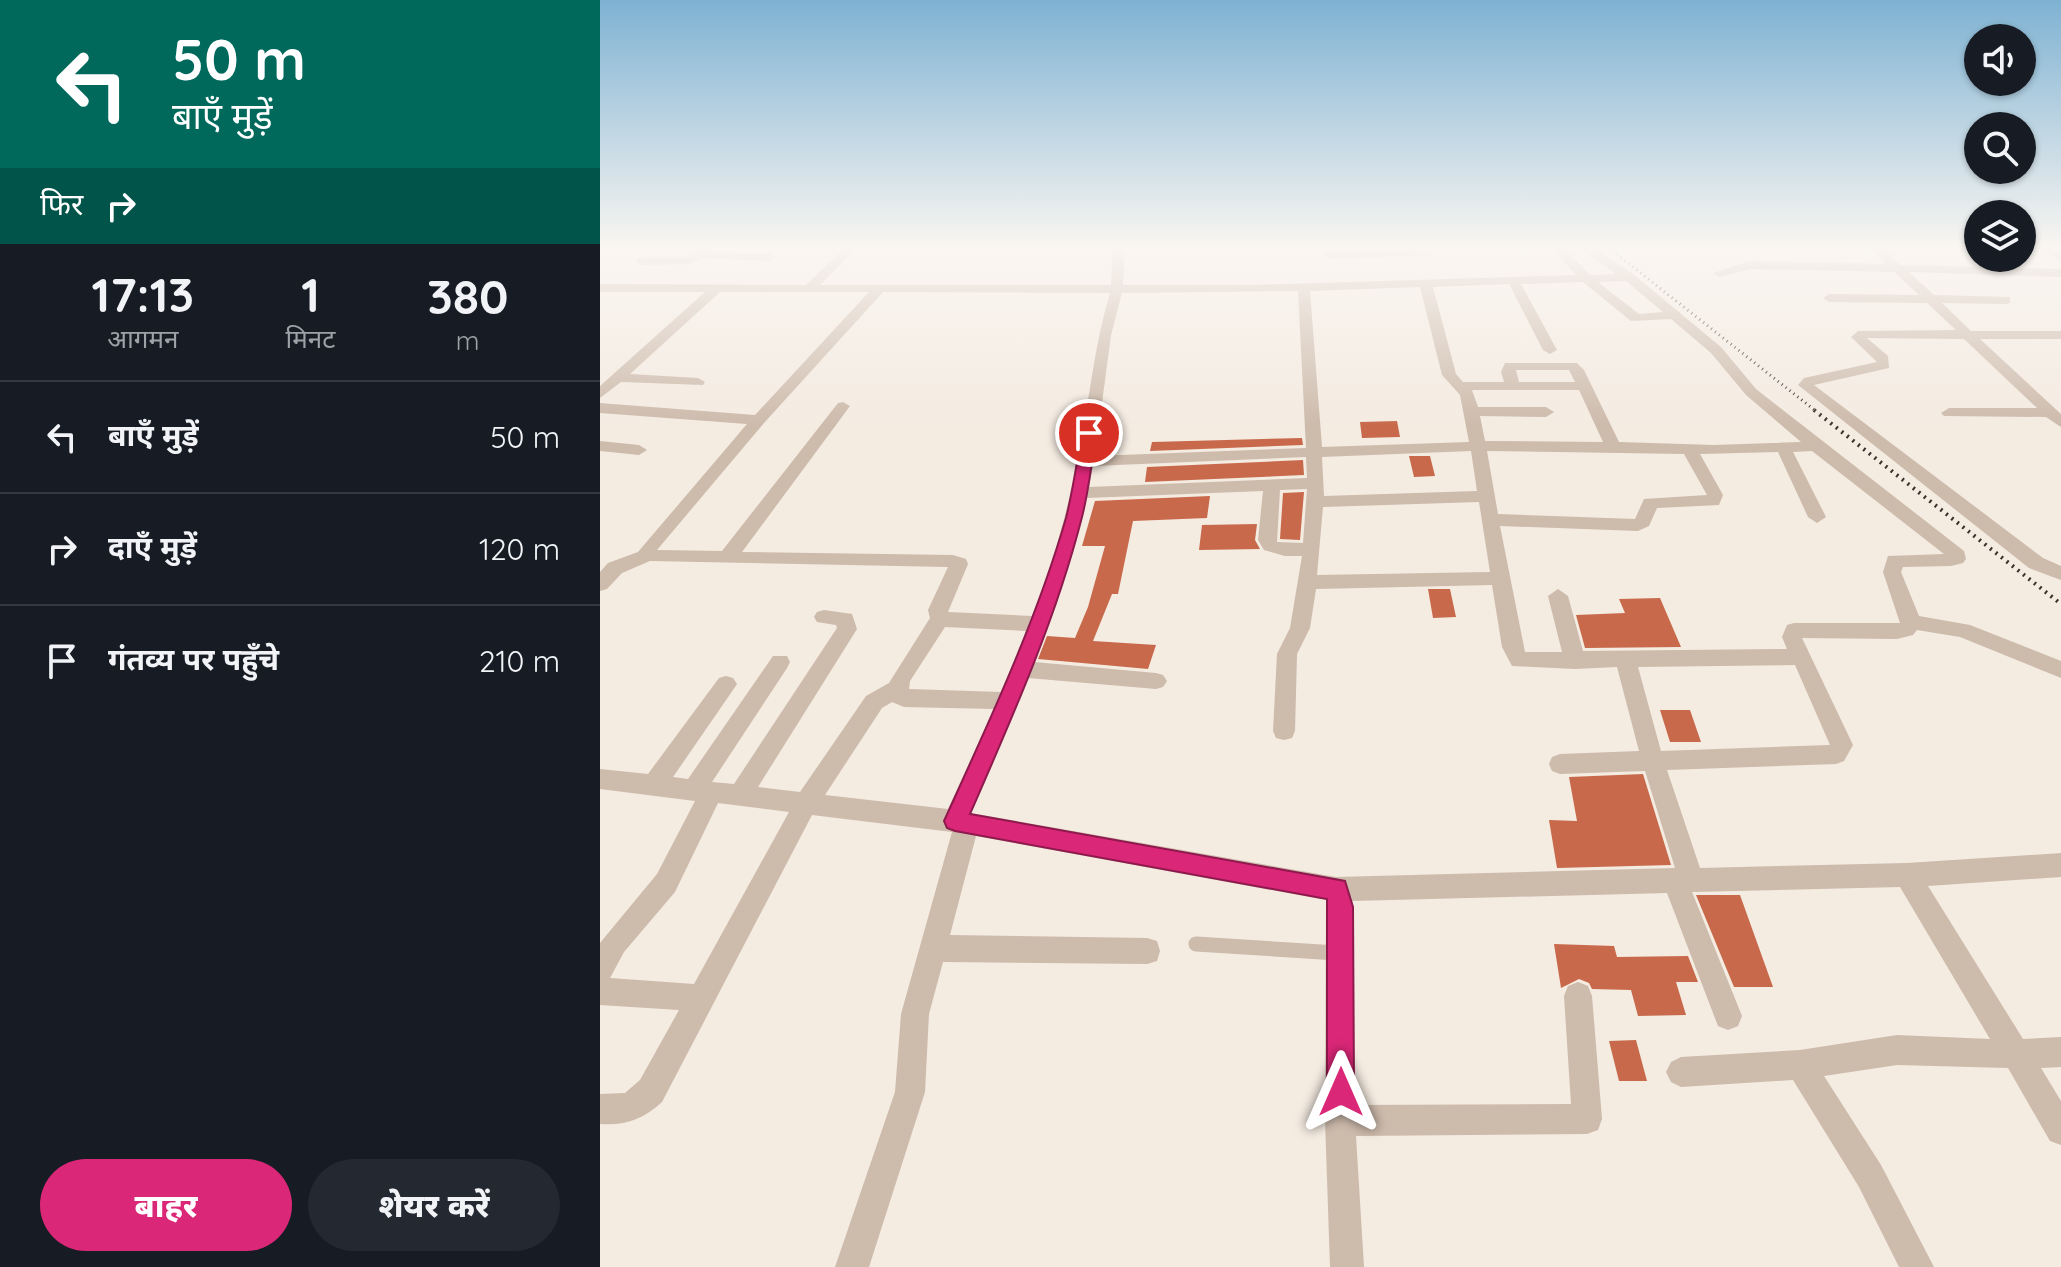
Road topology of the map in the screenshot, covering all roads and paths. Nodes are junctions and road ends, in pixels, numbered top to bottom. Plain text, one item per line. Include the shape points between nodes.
1 (696, 307) edge
2 (862, 307) edge
3 (1112, 307) edge
4 (1305, 307) edge
5 (1436, 307) edge
6 (1527, 307) edge
7 (1622, 307) edge
8 (1665, 307) edge
9 (1939, 307) edge
10 (1674, 315) junction
11 (1969, 334) junction
12 (2061, 335) edge
13 (1550, 350) dead end
14 (619, 378) junction
15 (698, 382) dead end
16 (1460, 386) junction
17 (1513, 386) junction
18 (1585, 386) junction
19 (600, 394) edge
20 (843, 406) dead end
21 (600, 408) edge
22 (1472, 411) junction
23 (1546, 412) dead end
24 (1949, 413) dead end
25 (2056, 417) edge
26 (759, 420) junction
27 (600, 446) edge
28 (1477, 446) junction
29 (1613, 446) junction
30 (1816, 446) junction
31 (1783, 447) junction
32 (639, 450) dead end
33 (1690, 450) junction
34 (1314, 453) junction
35 (1086, 461) junction
36 (1316, 483) junction
37 (1272, 484) junction
38 (1077, 493) junction
39 (1487, 496) junction
40 (1314, 502) junction
41 (1817, 517) dead end
42 (1490, 520) junction
43 (1312, 549) junction
44 (649, 555) junction
45 (728, 557) junction
46 (600, 563) edge
47 (624, 563) junction
48 (2061, 573) edge
49 (1500, 578) junction
50 (1306, 582) junction
51 (600, 584) edge
52 (1558, 596) dead end
53 (824, 617) dead end
54 (940, 619) junction
55 (1912, 622) junction
56 (1038, 624) junction
57 (1801, 657) junction
58 (1626, 660) junction
59 (1575, 661) junction
60 (780, 662) dead end
61 (1020, 669) junction
62 (2061, 670) edge
63 (1156, 681) dead end
64 (726, 684) dead end
65 (897, 689) junction
66 (1007, 701) junction
67 (1284, 731) dead end
68 (1652, 758) junction
69 (1560, 764) dead end
70 (600, 779) edge
71 (654, 785) junction
72 (703, 791) junction
73 (740, 795) junction
74 (806, 803) junction
75 (961, 822) junction
76 (2061, 865) edge
77 (1907, 875) junction
78 (1683, 881) junction
79 (1336, 889) junction
80 (1196, 944) dead end
81 (932, 948) junction
82 (1147, 951) dead end
83 (1341, 953) junction
84 (600, 969) edge
85 (600, 991) edge
86 (1578, 996) dead end
87 (701, 998) junction
88 (1728, 1016) dead end
89 (2061, 1052) edge
90 (2016, 1054) junction
91 (1800, 1065) junction
92 (1681, 1072) dead end
93 (600, 1109) edge
94 (1340, 1120) junction
95 (2061, 1130) edge
96 (852, 1267) edge
97 (1347, 1267) edge
98 (1917, 1267) edge

1 - 14 street
2 - 26 street
3 - 35 street
4 - 34 street
5 - 16 street via 1449,375
6 - 13 street
7 - 10 street via 1636,318
8 - 10 street
9 - 11 street
10 - 30 street via 1721,355 1751,392
11 - 12 street
11 - 25 street
11 - 48 street via 1858,335 1884,365 1805,385 2036,563
14 - 15 street
14 - 19 street
16 - 17 street
16 - 22 street
17 - 18 street
17 - 18 street via 1510,366 1560,363 1577,370
18 - 29 street
20 - 45 street
21 - 26 street
22 - 23 street
22 - 28 street
24 - 25 street
26 - 44 street via 650,544
27 - 32 street
28 - 29 street
28 - 34 street
28 - 39 street
29 - 33 street
30 - 31 street
30 - 55 street via 1958,555 1951,560 1895,561 1892,572
31 - 33 street
31 - 41 street
33 - 42 street via 1715,495 1713,501 1650,503 1638,525
34 - 35 street
34 - 36 street
35 - 38 street
36 - 37 street
36 - 40 street
37 - 38 street
37 - 43 street via 1270,546
38 - 56 street
39 - 40 street
39 - 42 street
40 - 43 street
42 - 49 street
43 - 50 street
44 - 45 street
44 - 47 street
45 - 54 street via 953,561 959,564 938,610
46 - 47 street
47 - 51 street
49 - 50 street
49 - 59 street via 1514,654 1527,661
50 - 67 street via 1300,628 1287,654
52 - 59 street
53 - 73 street via 845,619 847,629
54 - 56 street
54 - 65 street
55 - 57 street via 1897,631 1799,628 1792,637
55 - 62 street via 1963,630
56 - 61 street
57 - 58 street
57 - 68 street via 1841,751
58 - 59 street
58 - 68 street
60 - 72 street
61 - 63 street
61 - 66 street
64 - 71 street
65 - 66 street via 904,698
65 - 74 street via 874,702
66 - 75 street
68 - 69 street
68 - 78 street
70 - 71 street
71 - 72 street
72 - 73 street
72 - 84 street via 666,883
73 - 74 street
74 - 75 street
74 - 87 street
75 - 79 street
75 - 81 street
76 - 77 street
77 - 78 street
77 - 90 street
78 - 79 street
78 - 88 street
79 - 83 street
80 - 83 lane
81 - 82 street
81 - 96 street via 915,1014 910,1092
83 - 94 street
85 - 87 street
86 - 94 street via 1587,1119
87 - 93 street via 651,1091 637,1106
89 - 90 street
90 - 91 street via 1897,1050
90 - 95 street
91 - 92 street
91 - 98 street via 1870,1176
94 - 97 street

